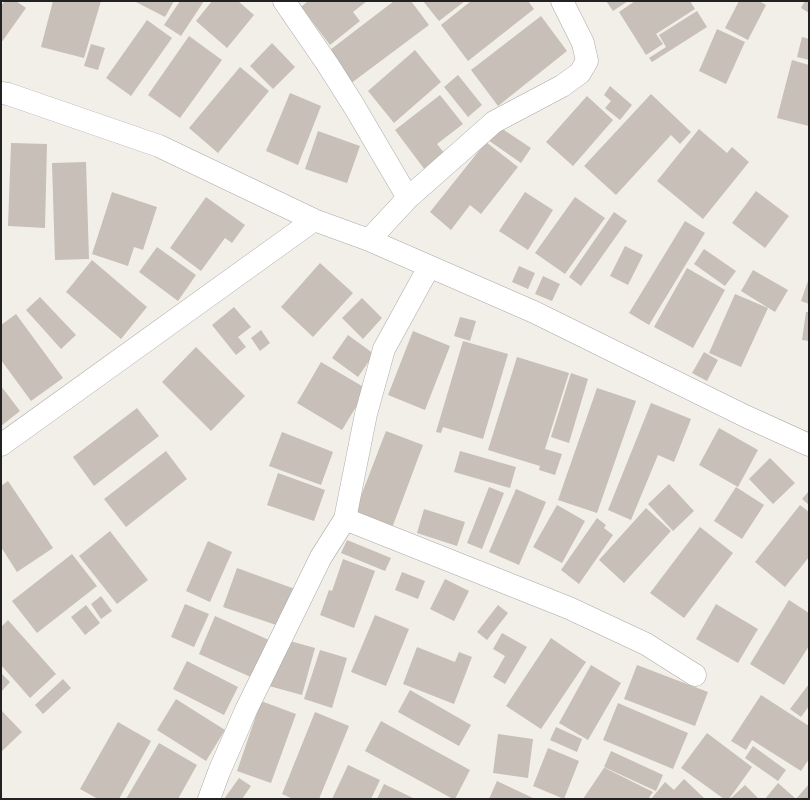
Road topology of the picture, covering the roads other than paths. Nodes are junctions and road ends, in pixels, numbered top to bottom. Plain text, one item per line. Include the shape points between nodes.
1 (284, 1) edge
2 (562, 1) edge
3 (1, 93) edge
4 (408, 198) junction
5 (314, 220) junction
6 (369, 240) junction
7 (430, 266) junction
8 (1, 444) edge
9 (809, 445) edge
10 (345, 519) junction
11 (695, 675) dead end
12 (209, 799) edge

1 - 4 street via 354,106
2 - 4 street via 583,43 587,61 580,73 562,86 494,122
3 - 5 street via 159,146
4 - 6 street
5 - 6 street
5 - 8 street
6 - 7 street
7 - 9 street via 534,312
7 - 10 street via 384,349 366,414
10 - 11 street via 569,608 646,644
10 - 12 street via 321,557 246,710

